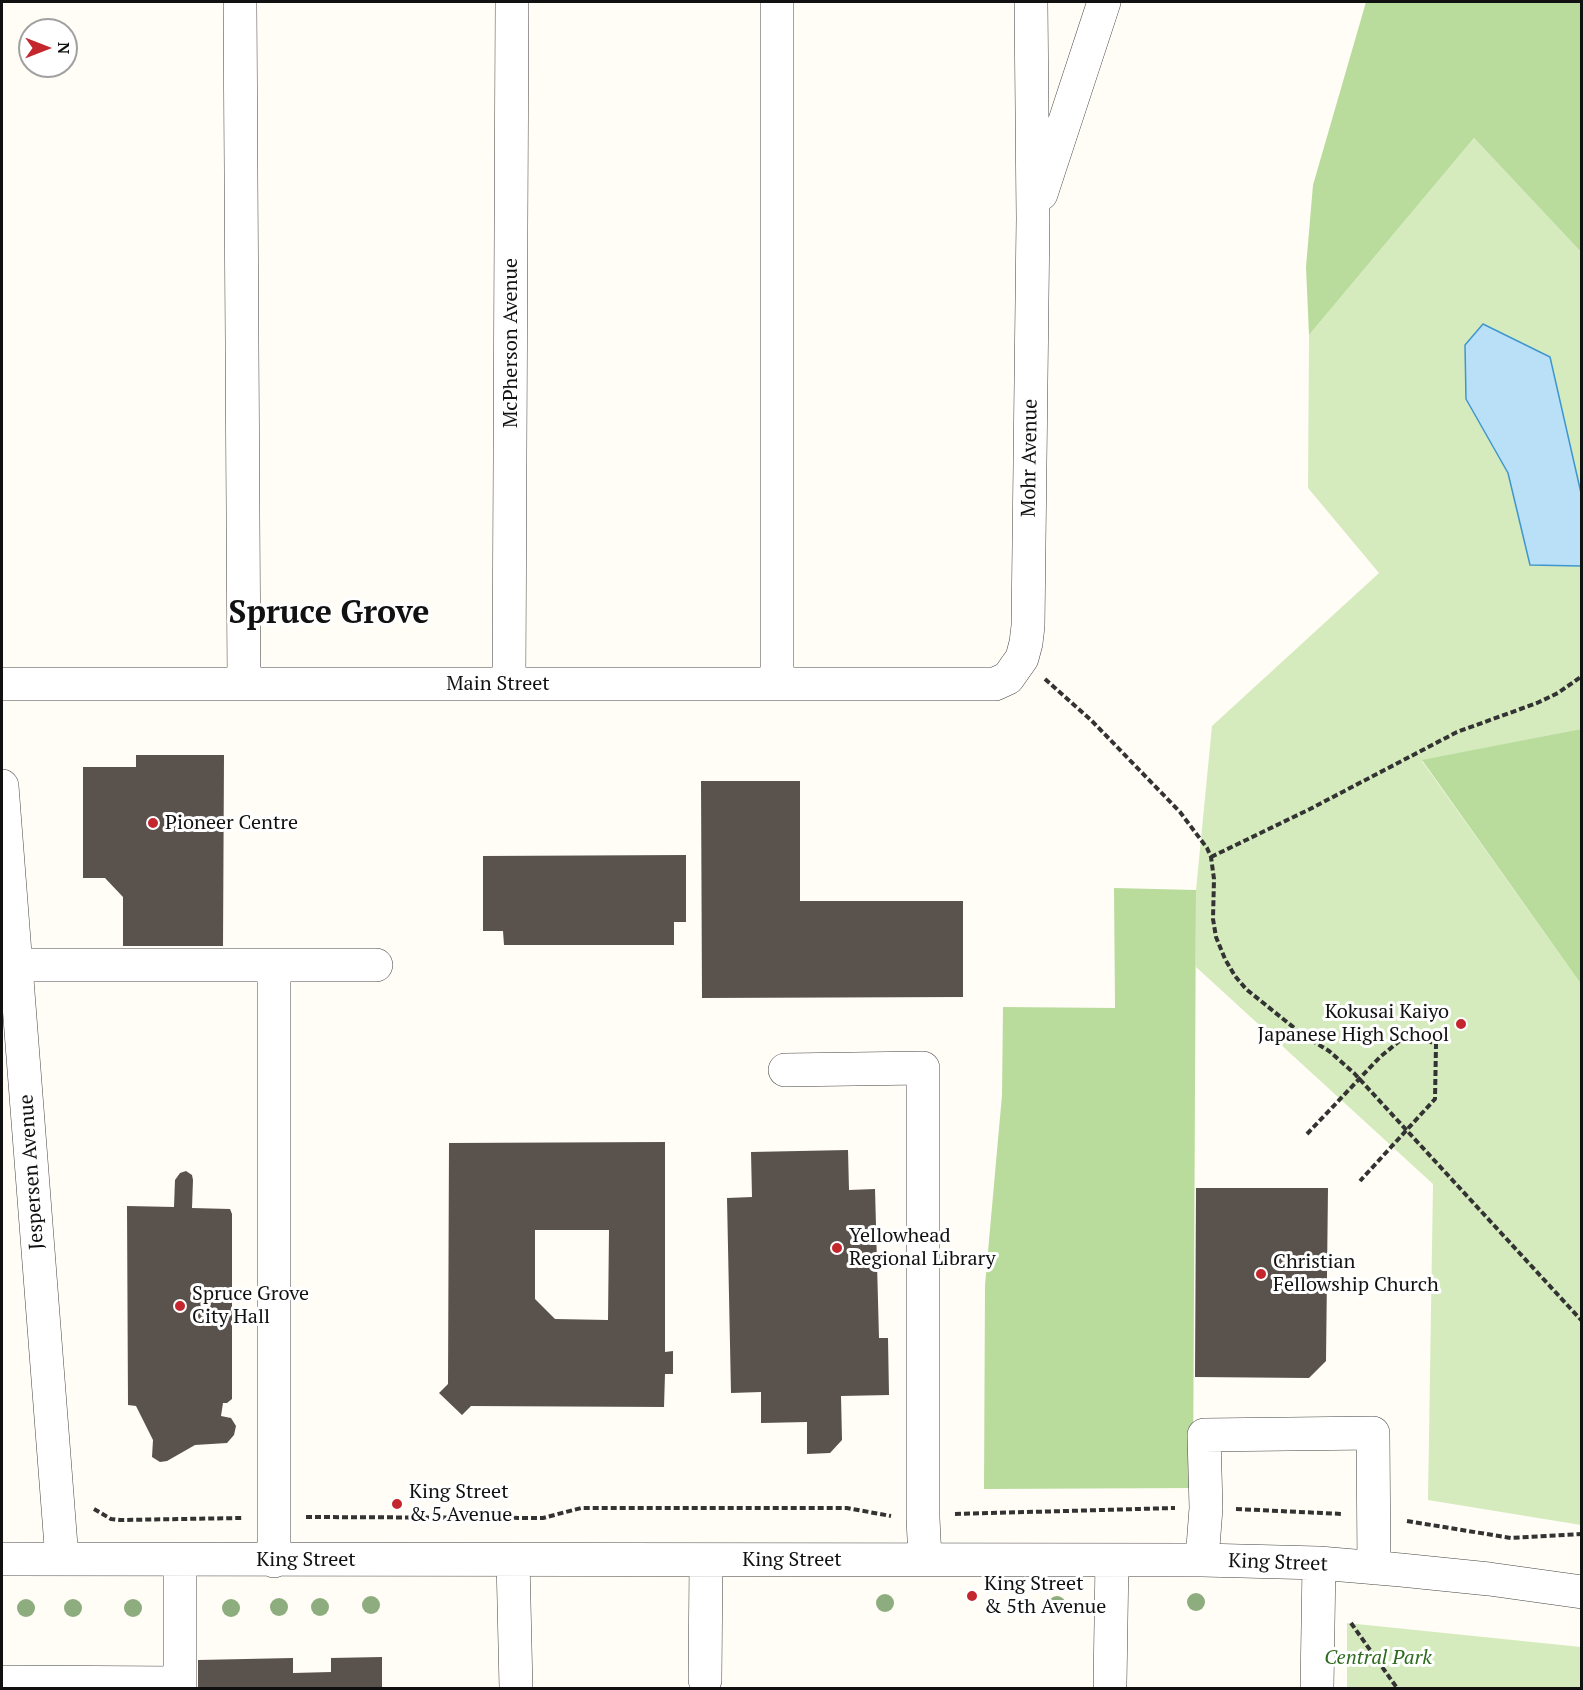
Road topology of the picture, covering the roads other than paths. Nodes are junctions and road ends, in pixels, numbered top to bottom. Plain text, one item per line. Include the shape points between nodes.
1 (240, 2) edge
2 (512, 2) edge
3 (777, 2) edge
4 (1031, 2) edge
5 (1104, 2) edge
6 (1033, 219) junction
7 (2, 684) edge
8 (244, 684) junction
9 (509, 684) junction
10 (777, 684) junction
11 (995, 684) joint
12 (2, 786) edge
13 (16, 965) junction
14 (274, 965) junction
15 (376, 965) dead end
16 (785, 1070) dead end
17 (2, 1559) edge
18 (62, 1559) junction
19 (180, 1560) junction
20 (513, 1560) junction
21 (926, 1560) junction
22 (1112, 1560) junction
23 (1202, 1560) junction
24 (274, 1561) junction
25 (706, 1561) junction
26 (1319, 1563) junction
27 (1374, 1568) junction
28 (1581, 1592) edge
29 (705, 1680) dead end
30 (4, 1682) dead end
31 (1110, 1684) dead end
32 (180, 1686) edge
33 (516, 1689) edge
34 (1317, 1689) edge

1 - 8 street
2 - 9 street, McPherson Avenue
3 - 10 street
4 - 6 street, Mohr Avenue
5 - 6 street, Mohr Avenue
6 - 11 street, Mohr Avenue via 1028,626 1022,658 1008,678
7 - 8 street, Main Street
8 - 9 street, Main Street
9 - 10 street, Main Street
10 - 11 street, Main Street
12 - 13 street, Jespersen Avenue
13 - 14 street
13 - 18 street, Jespersen Avenue
14 - 15 street
14 - 24 street
16 - 21 street via 923,1068
17 - 18 street, King Street
18 - 19 street, King Street
19 - 24 street, King Street
19 - 32 street
20 - 24 street, King Street
20 - 25 street, King Street
20 - 33 street
21 - 22 street, King Street
21 - 25 street, King Street
22 - 23 street, King Street
22 - 31 street
23 - 26 street, King Street
23 - 27 street via 1206,1508 1204,1435 1373,1433
25 - 29 street
26 - 27 street, King Street
26 - 34 street
27 - 28 street, King Street
30 - 32 street

